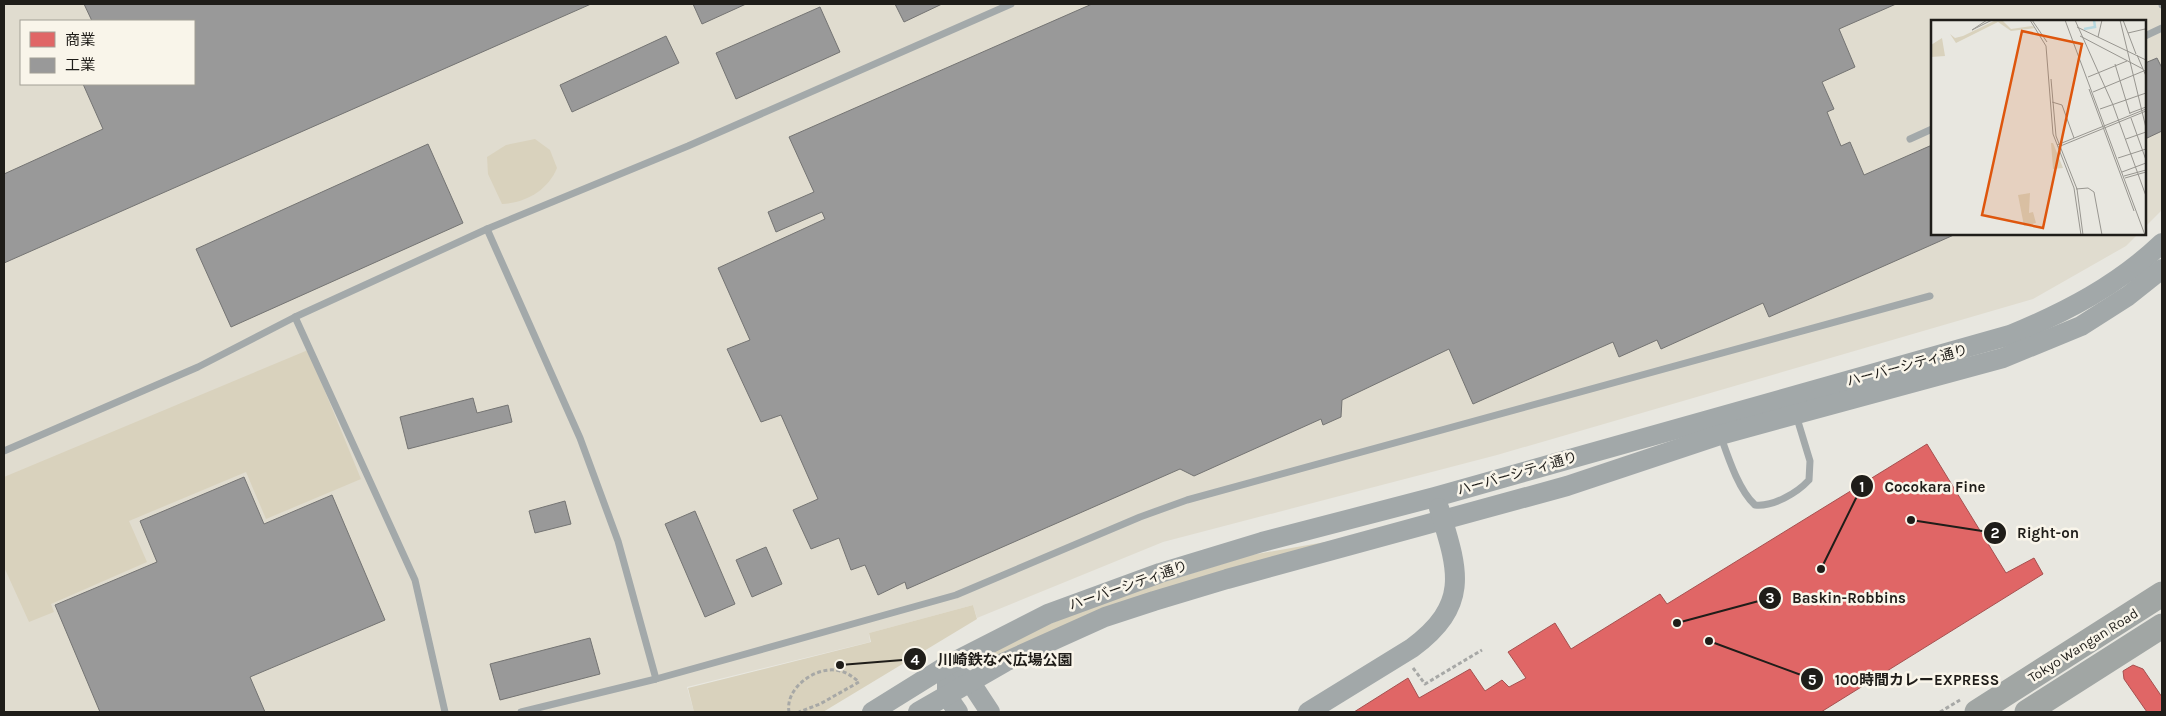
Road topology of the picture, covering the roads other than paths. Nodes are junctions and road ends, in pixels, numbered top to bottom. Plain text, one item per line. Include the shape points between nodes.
1 (1011, 4) edge
2 (2162, 28) edge
3 (2146, 36) edge
4 (1931, 129) edge
5 (1910, 139) dead end
6 (487, 229) junction
7 (2162, 243) edge
8 (2162, 269) edge
9 (1930, 296) dead end
10 (295, 317) junction
11 (1796, 415) junction
12 (1720, 435) junction
13 (4, 451) edge
14 (1435, 497) junction
15 (1442, 520) junction
16 (2162, 594) edge
17 (2162, 626) edge
18 (946, 666) junction
19 (656, 679) junction
20 (971, 682) junction
21 (952, 704) edge
22 (446, 712) edge
23 (522, 712) edge
24 (872, 712) edge
25 (918, 712) edge
26 (990, 712) edge
27 (1308, 712) edge
28 (1977, 712) edge
29 (2027, 712) edge

1 - 6 lane via 688,146
2 - 3 lane
4 - 5 lane
6 - 10 lane
6 - 19 lane via 580,438 618,541
7 - 14 street, ハーバーシティ通り via 2094,295 2010,335
8 - 11 street, ハーバーシティ通り via 2128,296 2081,326 2042,343 2003,358
9 - 19 lane via 1187,500 956,594
10 - 13 lane via 198,367
10 - 22 lane via 415,580
11 - 12 street, ハーバーシティ通り
11 - 12 lane via 1810,461 1809,480 1771,504 1755,504 1749,500
12 - 15 street, ハーバーシティ通り via 1567,486
14 - 15 street
14 - 18 street, ハーバーシティ通り via 1160,572 1048,614
15 - 20 street, ハーバーシティ通り via 1227,579 1105,617 1005,662
15 - 27 street via 1456,575 1451,605 1442,622 1412,648
16 - 28 highway, Tokyo Wangan Road
17 - 29 highway, Tokyo Wangan Road
18 - 20 street
18 - 21 street
18 - 24 street, ハーバーシティ通り
19 - 23 lane
20 - 21 street, ハーバーシティ通り
20 - 26 street
21 - 25 street, ハーバーシティ通り

